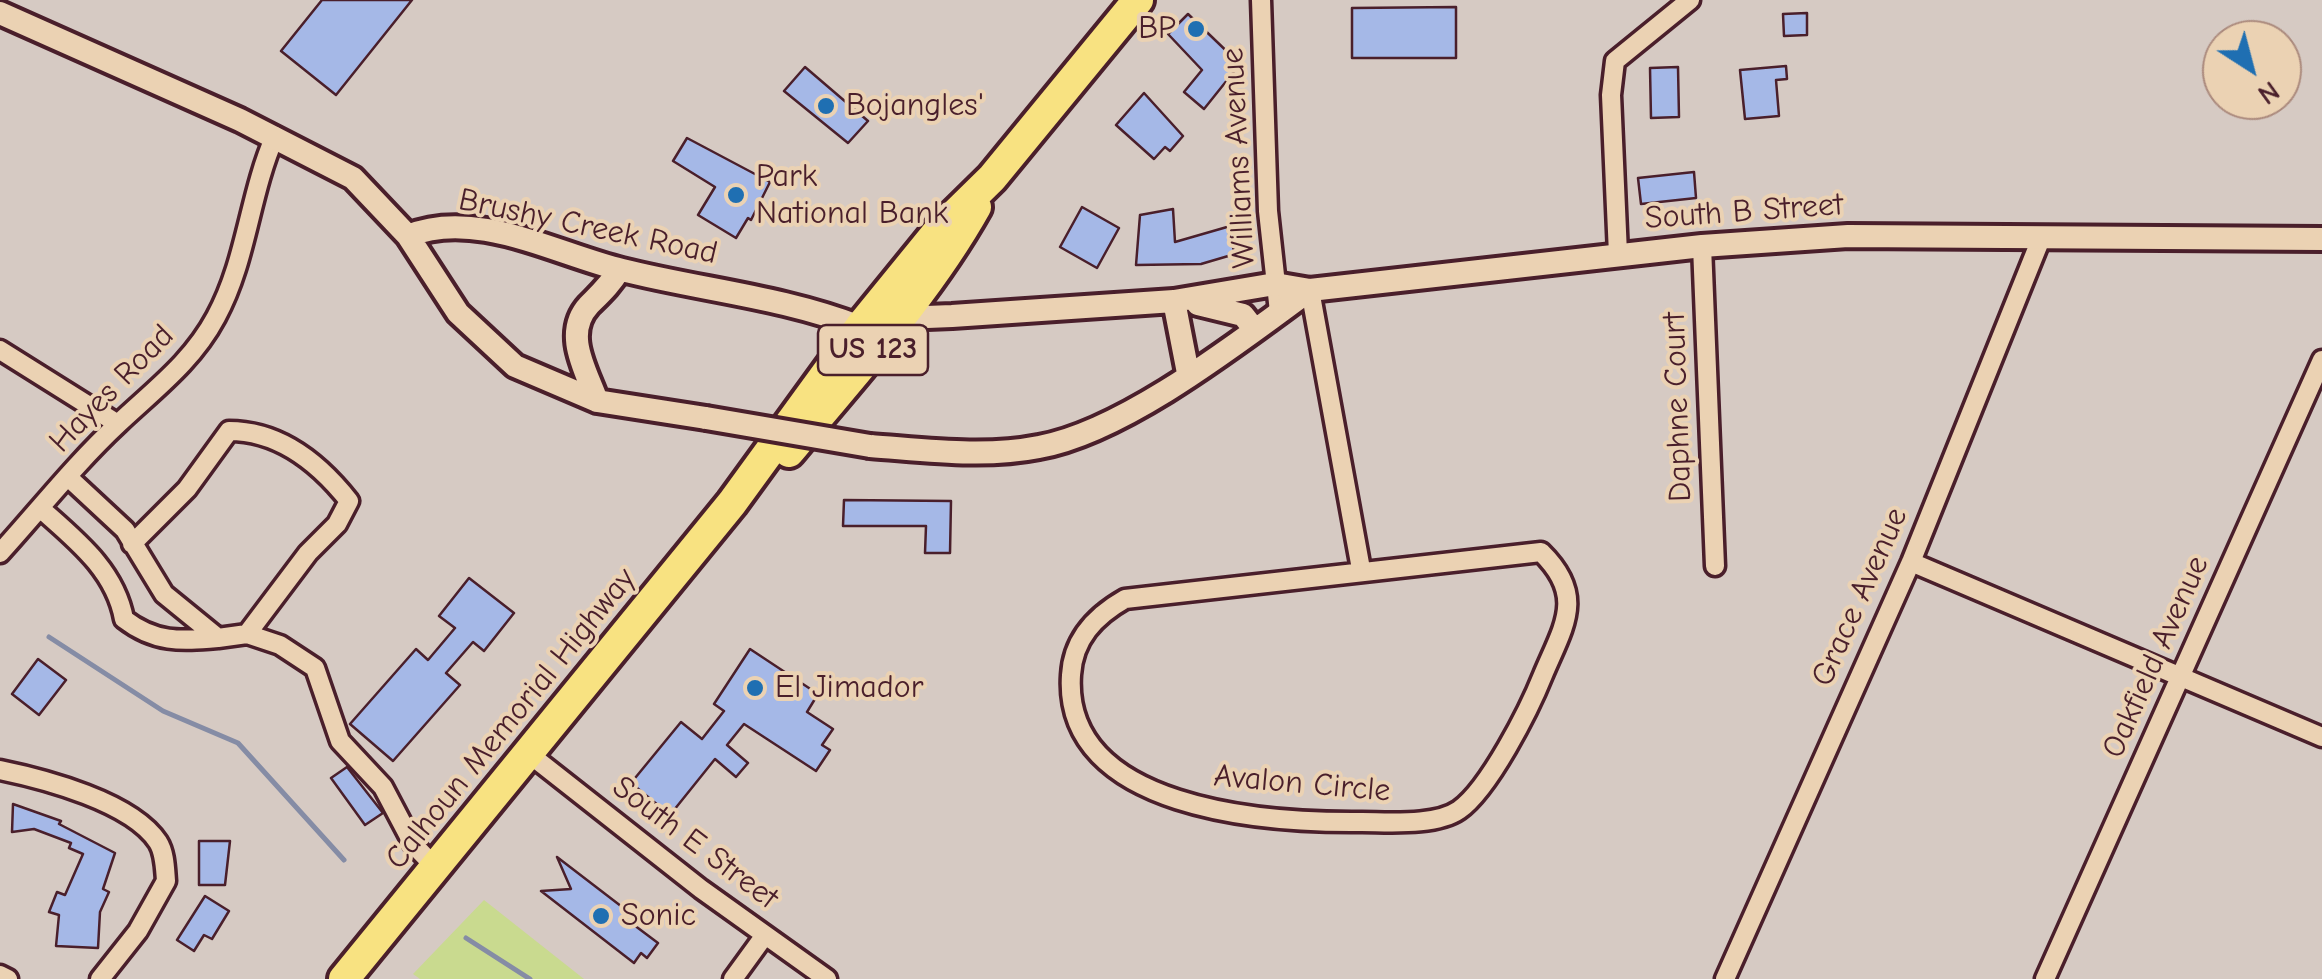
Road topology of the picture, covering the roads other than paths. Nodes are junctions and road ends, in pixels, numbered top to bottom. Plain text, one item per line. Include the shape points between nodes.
1 (1138, 0) edge
2 (1261, 0) edge
3 (1690, 0) edge
4 (0, 13) edge
5 (275, 136) junction
6 (992, 178) junction
7 (408, 236) junction
8 (2042, 236) junction
9 (2322, 238) edge
10 (1702, 246) junction
11 (1618, 254) junction
12 (619, 270) junction
13 (1275, 284) junction
14 (1310, 290) junction
15 (1174, 301) junction
16 (906, 310) junction
17 (1279, 312) junction
18 (860, 328) junction
19 (1254, 329) junction
20 (0, 350) edge
21 (2322, 360) edge
22 (1188, 373) junction
23 (597, 402) junction
24 (118, 424) junction
25 (68, 477) junction
26 (732, 503) junction
27 (40, 508) junction
28 (132, 544) junction
29 (0, 554) edge
30 (1910, 562) junction
31 (1714, 566) dead end
32 (1361, 569) junction
33 (247, 634) junction
34 (218, 638) junction
35 (2180, 677) junction
36 (2322, 737) edge
37 (528, 753) junction
38 (0, 770) edge
39 (437, 868) junction
40 (764, 935) junction
41 (0, 975) edge
42 (8, 979) edge
43 (100, 979) edge
44 (344, 979) edge
45 (733, 979) edge
46 (827, 979) edge
47 (1725, 979) edge
48 (2045, 979) edge

1 - 6 highway, Calhoun Memorial Highway / US 123
2 - 13 street, Williams Avenue
3 - 11 street via 1615,61
4 - 5 street
5 - 7 street via 353,178
5 - 24 street, Hayes Road via 255,181 242,256 216,317 181,370
6 - 16 highway, Calhoun Memorial Highway / US 123 via 955,246
6 - 18 highway, Calhoun Memorial Highway / US 123 via 939,230
7 - 12 street, Brushy Creek Road via 430,227 492,232
7 - 23 street via 458,312 516,366
8 - 9 street, South B Street
8 - 10 street, South B Street via 1848,236
8 - 30 street, Grace Avenue
10 - 11 street, South B Street
10 - 31 street, Daphne Court
11 - 14 street, South B Street
12 - 18 street, Brushy Creek Road via 812,308
12 - 23 street via 587,307 576,343
13 - 14 street, South B Street
13 - 15 street, South B Street
13 - 17 street, Williams Avenue
14 - 17 street
14 - 32 street
15 - 16 street, South B Street via 927,318
15 - 19 street, South B Street via 1227,307 1244,314
15 - 22 street
16 - 26 highway, Calhoun Memorial Highway / US 123 via 775,469
17 - 19 street
18 - 26 highway, Calhoun Memorial Highway / US 123
19 - 22 street
20 - 24 street
21 - 35 street, Oakfield Avenue
22 - 23 street, bridge via 1098,429 1041,447 981,453 870,446
24 - 25 street, Hayes Road
25 - 27 street, Hayes Road
25 - 28 street via 126,530
26 - 37 highway, Calhoun Memorial Highway / US 123
27 - 29 street, Hayes Road
27 - 34 street via 102,568 120,594 124,619 141,632 168,642
28 - 33 street via 188,489 229,431 259,431 326,472 349,501
28 - 34 street via 164,594
30 - 35 street
30 - 47 street, Grace Avenue
32 - 32 street, Avalon Circle via 1541,552 1566,581 1570,602 1538,688 1485,780 1457,812 1405,822 1235,814 1175,801 1140,785 1084,736 1070,695 1072,663 1099,613 1125,600 1177,590
33 - 34 street
33 - 39 street via 280,645 314,668 340,740 383,787 413,844
35 - 36 street
35 - 48 street, Oakfield Avenue
37 - 39 highway, Calhoun Memorial Highway / US 123
37 - 40 street, South E Street
38 - 43 street via 90,798 135,819 158,843 166,881 138,932
39 - 44 highway, Calhoun Memorial Highway / US 123
40 - 45 street
40 - 46 street, South E Street
41 - 42 street

